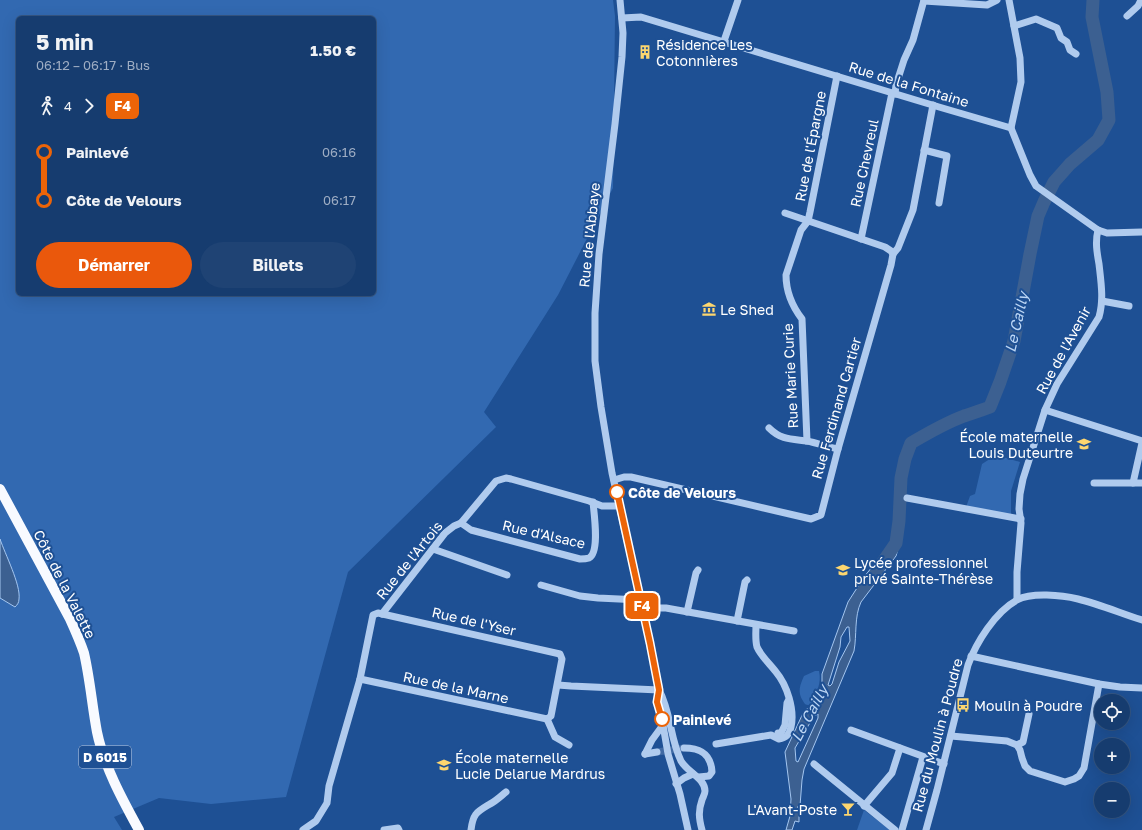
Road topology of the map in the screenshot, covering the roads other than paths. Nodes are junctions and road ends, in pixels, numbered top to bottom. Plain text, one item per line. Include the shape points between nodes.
1 (620, 0) edge
2 (738, 0) edge
3 (997, 0) edge
4 (1010, 0) edge
5 (1141, 0) edge
6 (924, 1) edge
7 (1127, 16) dead end
8 (622, 18) junction
9 (1014, 26) junction
10 (724, 41) junction
11 (1076, 54) dead end
12 (837, 76) junction
13 (894, 93) junction
14 (933, 105) junction
15 (1011, 128) junction
16 (924, 150) junction
17 (939, 203) dead end
18 (785, 213) dead end
19 (808, 221) junction
20 (1098, 230) junction
21 (1142, 232) edge
22 (862, 239) junction
23 (893, 254) junction
24 (1102, 301) junction
25 (1128, 306) dead end
26 (1045, 410) junction
27 (769, 428) dead end
28 (807, 441) junction
29 (1142, 442) edge
30 (838, 449) junction
31 (613, 476) junction
32 (1094, 483) dead end
33 (1133, 483) junction
34 (1142, 483) edge
35 (0, 489) edge
36 (907, 498) dead end
37 (593, 502) junction
38 (620, 506) junction
39 (1021, 519) junction
40 (461, 523) junction
41 (433, 549) junction
42 (698, 570) dead end
43 (507, 575) dead end
44 (746, 580) dead end
45 (541, 585) dead end
46 (1018, 599) junction
47 (640, 600) junction
48 (642, 608) junction
49 (687, 612) junction
50 (382, 614) junction
51 (1142, 620) edge
52 (737, 621) junction
53 (756, 625) junction
54 (794, 631) dead end
55 (971, 656) junction
56 (360, 679) junction
57 (1099, 684) junction
58 (558, 685) junction
59 (1142, 688) edge
60 (659, 690) junction
61 (789, 701) junction
62 (1029, 714) dead end
63 (547, 719) junction
64 (663, 725) junction
65 (851, 730) dead end
66 (778, 733) dead end
67 (951, 736) junction
68 (716, 744) dead end
69 (1017, 745) junction
70 (569, 746) dead end
71 (684, 748) tunnel mouth
72 (900, 748) junction
73 (657, 752) tunnel mouth
74 (923, 757) junction
75 (814, 764) dead end
76 (944, 764) junction
77 (696, 776) junction
78 (676, 784) junction
79 (506, 792) dead end
80 (864, 806) junction
81 (139, 830) edge
82 (303, 830) edge
83 (384, 830) edge
84 (399, 830) edge
85 (471, 830) edge
86 (688, 830) edge
87 (702, 830) edge
88 (895, 830) edge
89 (902, 830) edge
90 (926, 830) edge

1 - 8 street, Rue de l'Abbaye
2 - 10 street
3 - 6 street via 987,5
4 - 9 street
5 - 7 street
6 - 13 street, Rue Chevreul
8 - 10 street, Rue de la Fontaine via 641,16
8 - 31 street, Rue de l'Abbaye via 621,74 598,254 594,328 595,361
9 - 11 street via 1036,19 1057,28 1060,38 1067,42 1070,50
9 - 15 street via 1021,82
10 - 12 street, Rue de la Fontaine
12 - 13 street, Rue de la Fontaine
12 - 19 street, Rue de l'Épargne
13 - 14 street, Rue de la Fontaine
13 - 22 street, Rue Chevreul
14 - 15 street, Rue de la Fontaine
14 - 16 street, Rue Ferdinand Cartier
15 - 20 street via 1036,186
16 - 17 street via 947,156
16 - 23 street, Rue Ferdinand Cartier via 912,210 898,248
18 - 19 street
19 - 22 street
19 - 28 street, Rue Marie Curie via 801,230 786,275 792,304 802,319
20 - 21 street via 1107,234
20 - 24 street, Rue de l'Avenir via 1096,247
22 - 23 street via 885,247
23 - 30 street, Rue Ferdinand Cartier
24 - 25 street
24 - 26 street, Rue de l'Avenir via 1099,317 1057,384
26 - 29 street
26 - 39 street, Rue de l'Avenir via 1022,487 1019,509
27 - 28 street, Rue Marie Curie via 776,435
28 - 30 street, Rue Marie Curie
29 - 33 street
30 - 31 street, Rue Ferdinand Cartier via 820,514 811,519 631,477
31 - 38 street, Rue de l'Abbaye
32 - 33 street
33 - 34 street
35 - 81 main road, Côte de la Valette / D 6015 via 77,635 89,679 98,733 110,772
36 - 39 street
37 - 38 street via 602,506
37 - 40 street, Rue de l'Artois via 511,479 500,479 492,484
37 - 40 street, Rue d'Alsace via 595,547 592,555 586,559 471,530
38 - 47 street, Rue de l'Abbaye
39 - 46 street, Rue de l'Avenir via 1017,572
40 - 41 street, Rue de l'Artois via 449,529
41 - 43 street
41 - 50 street, Rue de l'Artois
42 - 49 street
44 - 52 street
45 - 47 street via 580,596
46 - 51 street via 1031,596 1077,598
46 - 55 street, Rue du Moulin à Poudre via 992,622
47 - 48 street, Rue de l'Abbaye
48 - 49 street via 666,608
48 - 60 street, Rue de l'Abbaye
49 - 52 street
50 - 56 street, Rue de l'Artois via 373,615
50 - 58 street, Rue de l'Yser via 560,654 562,659
52 - 53 street
53 - 54 street
53 - 61 street via 757,647 778,674
55 - 57 street
55 - 67 street, Rue du Moulin à Poudre
56 - 63 street, Rue de la Marne
56 - 82 street, Rue de l'Artois via 329,786 327,803 316,821
57 - 59 street
57 - 69 street via 1084,768 1079,776 1065,782 1030,771 1025,766
58 - 60 street
58 - 63 street via 551,716
60 - 64 street via 657,702
60 - 77 street via 680,758
61 - 66 street via 785,726 781,733
61 - 68 street via 792,717 790,733 786,737 779,739 771,735
62 - 69 street via 1023,742
63 - 70 street via 555,737
64 - 73 street via 645,754
64 - 78 street
65 - 72 street
67 - 69 street via 1008,741
67 - 76 street, Rue du Moulin à Poudre
71 - 77 street via 700,750 710,762 712,772 709,776
72 - 74 street
72 - 80 street via 892,773
74 - 76 street
74 - 89 street
75 - 80 street
76 - 90 street, Rue du Moulin à Poudre
77 - 78 street via 684,778
77 - 87 street via 703,784 705,792 699,813
78 - 86 street
79 - 85 street via 492,804 478,811 472,820
80 - 88 street
83 - 84 street

